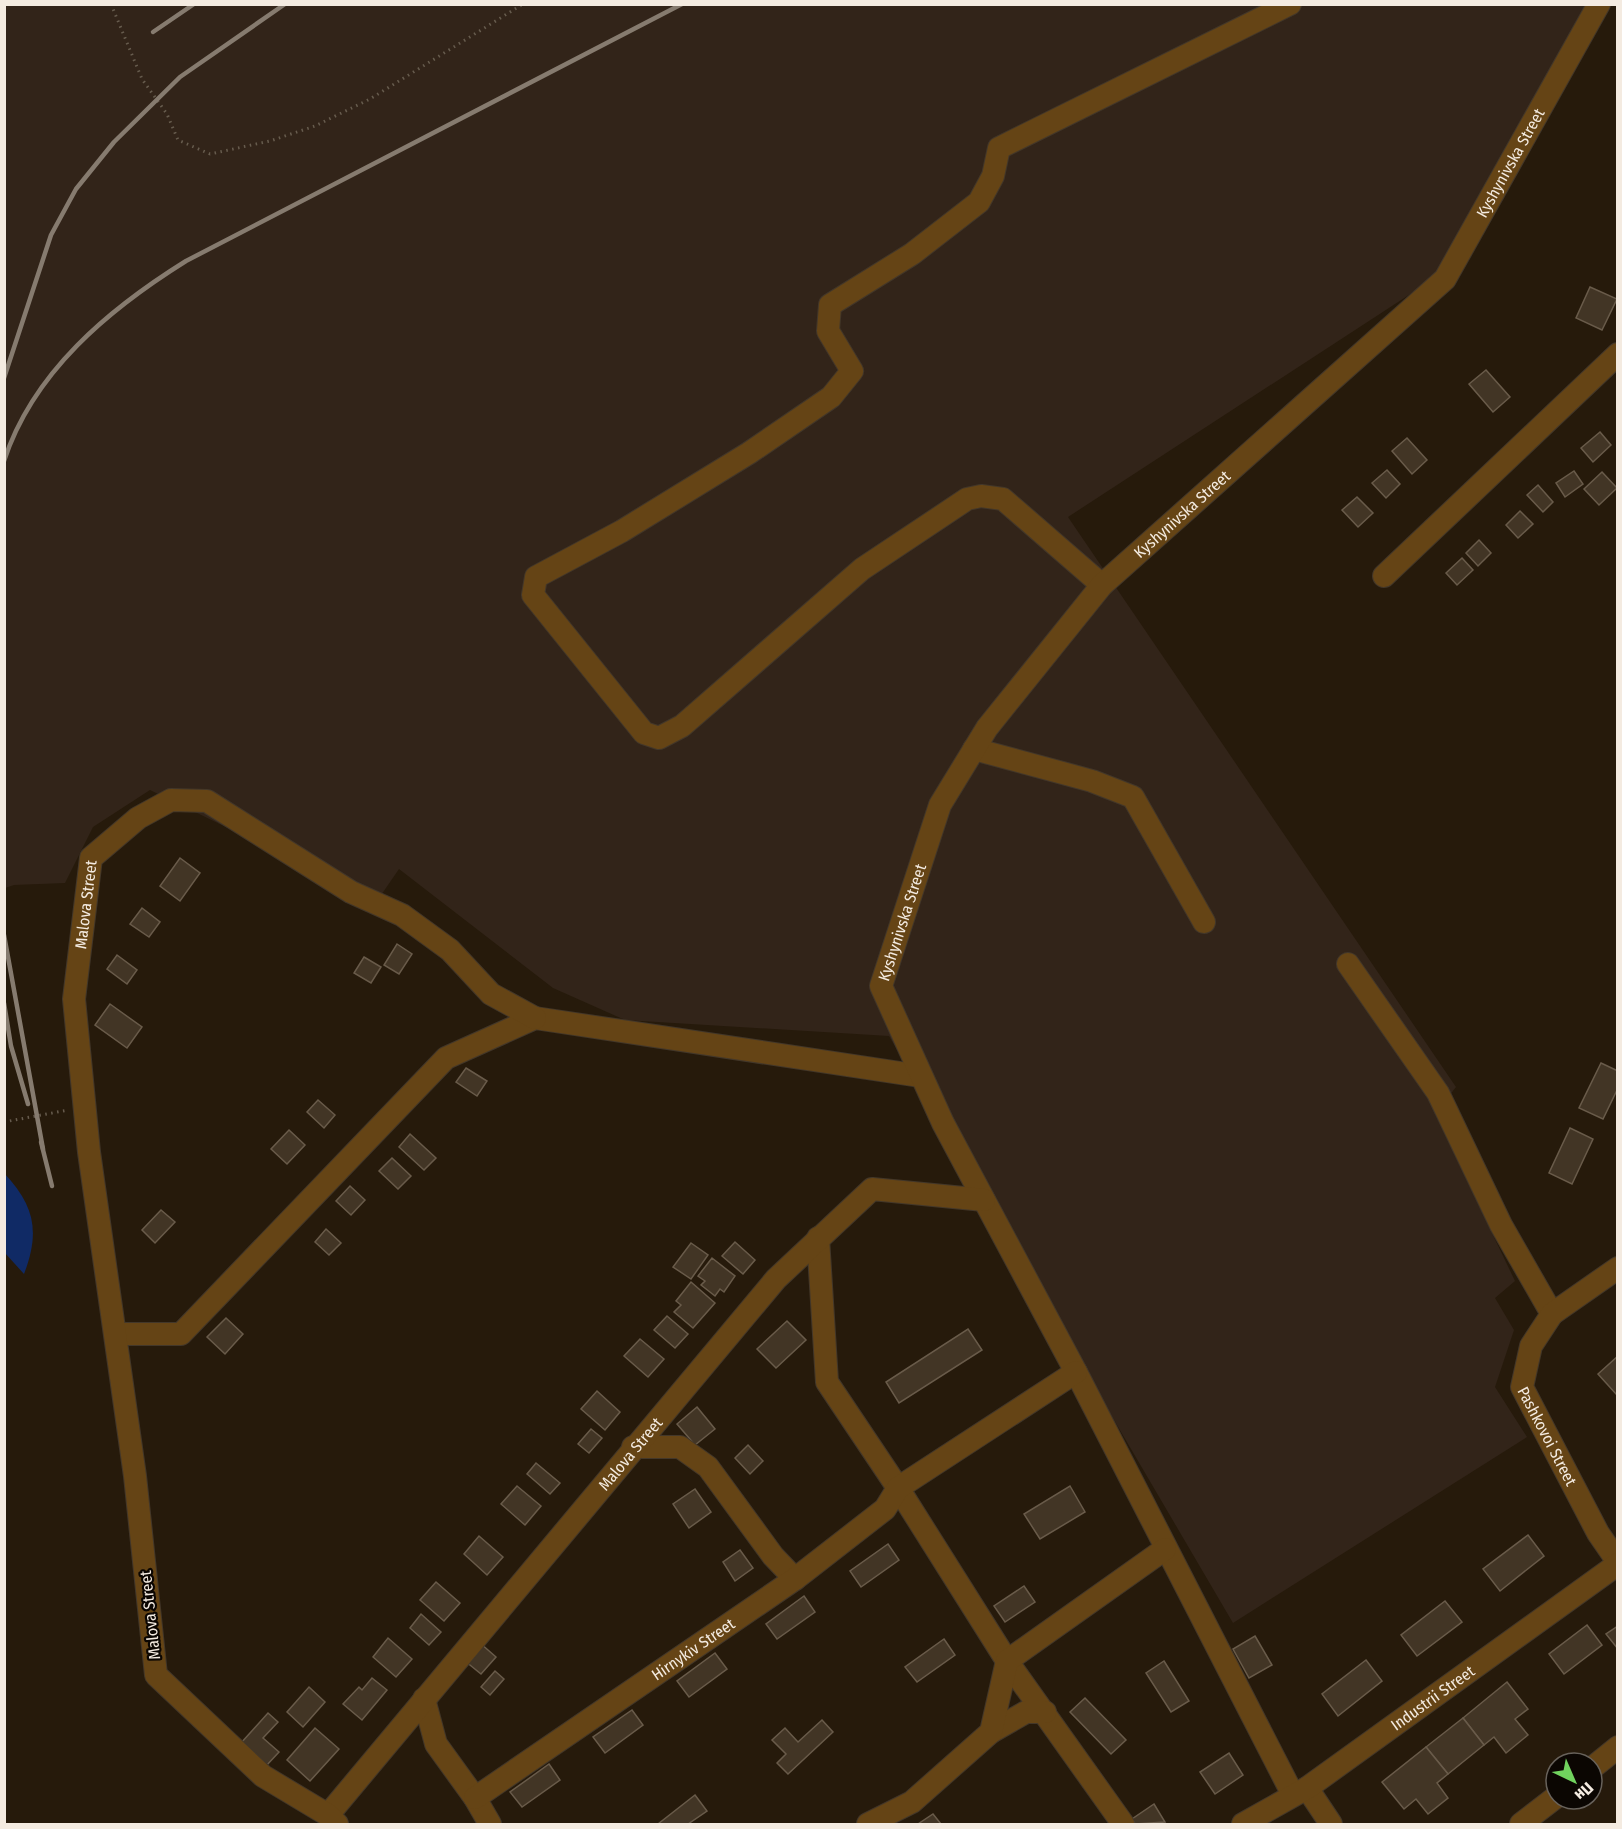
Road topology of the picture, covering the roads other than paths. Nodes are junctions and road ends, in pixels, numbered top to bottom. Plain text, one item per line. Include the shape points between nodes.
1 (1290, 4) edge
2 (1599, 4) edge
3 (1617, 354) edge
4 (1384, 576) dead end
5 (1102, 585) junction
6 (974, 749) junction
7 (1204, 922) dead end
8 (1348, 964) dead end
9 (535, 1018) junction
10 (920, 1076) junction
11 (984, 1200) junction
12 (818, 1238) junction
13 (1617, 1268) edge
14 (1552, 1314) junction
15 (116, 1334) junction
16 (1076, 1372) junction
17 (633, 1448) junction
18 (898, 1488) junction
19 (1165, 1549) junction
20 (1617, 1563) edge
21 (795, 1579) junction
22 (1007, 1661) junction
23 (424, 1699) junction
24 (1045, 1712) junction
25 (992, 1732) junction
26 (1617, 1747) edge
27 (1604, 1758) edge
28 (1300, 1791) junction
29 (476, 1798) junction
30 (1544, 1806) edge
31 (333, 1820) edge
32 (490, 1824) edge
33 (868, 1824) edge
34 (1124, 1824) edge
35 (1243, 1824) edge
36 (1331, 1824) edge
37 (1521, 1824) edge

1 - 5 street via 999,148 993,176 979,202 912,254 830,305 828,331 852,371 831,398 622,531 536,577 533,595 644,732 659,738 682,726 862,569 967,499 1003,499
2 - 5 street, Kyshynivska Street via 1445,279
3 - 4 street
5 - 6 street, Kyshynivska Street
6 - 7 street via 1092,781 1133,797
6 - 10 street, Kyshynivska Street via 940,805 881,986
8 - 14 street via 1438,1093 1501,1225
9 - 10 street, Malova Street
9 - 15 street via 446,1058 181,1334
9 - 15 street, Malova Street via 491,994 450,950 402,915 351,892 207,801 171,800 138,818 91,858 74,999
10 - 11 street, Kyshynivska Street
11 - 12 street, Malova Street via 872,1189
11 - 16 street, Kyshynivska Street
12 - 17 street, Malova Street via 776,1279
12 - 18 street via 827,1382
13 - 14 street, Pashkovoi Street
14 - 20 street, Pashkovoi Street via 1531,1346 1522,1388
15 - 31 street, Malova Street via 156,1675 263,1776
16 - 18 street, Hirnykiv Street
16 - 19 street, Kyshynivska Street
17 - 21 street via 681,1446 708,1467 773,1556
17 - 23 street, Malova Street
18 - 21 street, Hirnykiv Street via 885,1509
18 - 22 street
19 - 22 street
19 - 28 street, Kyshynivska Street
20 - 28 street, Industrii Street
21 - 29 street, Hirnykiv Street
22 - 24 street
22 - 25 street
23 - 29 street via 436,1744
23 - 31 street, Malova Street
24 - 25 street via 1026,1712
24 - 34 street
25 - 33 street via 912,1802
26 - 27 street
28 - 35 street, Industrii Street
28 - 36 street, Kyshynivska Street
29 - 32 street
30 - 37 street

